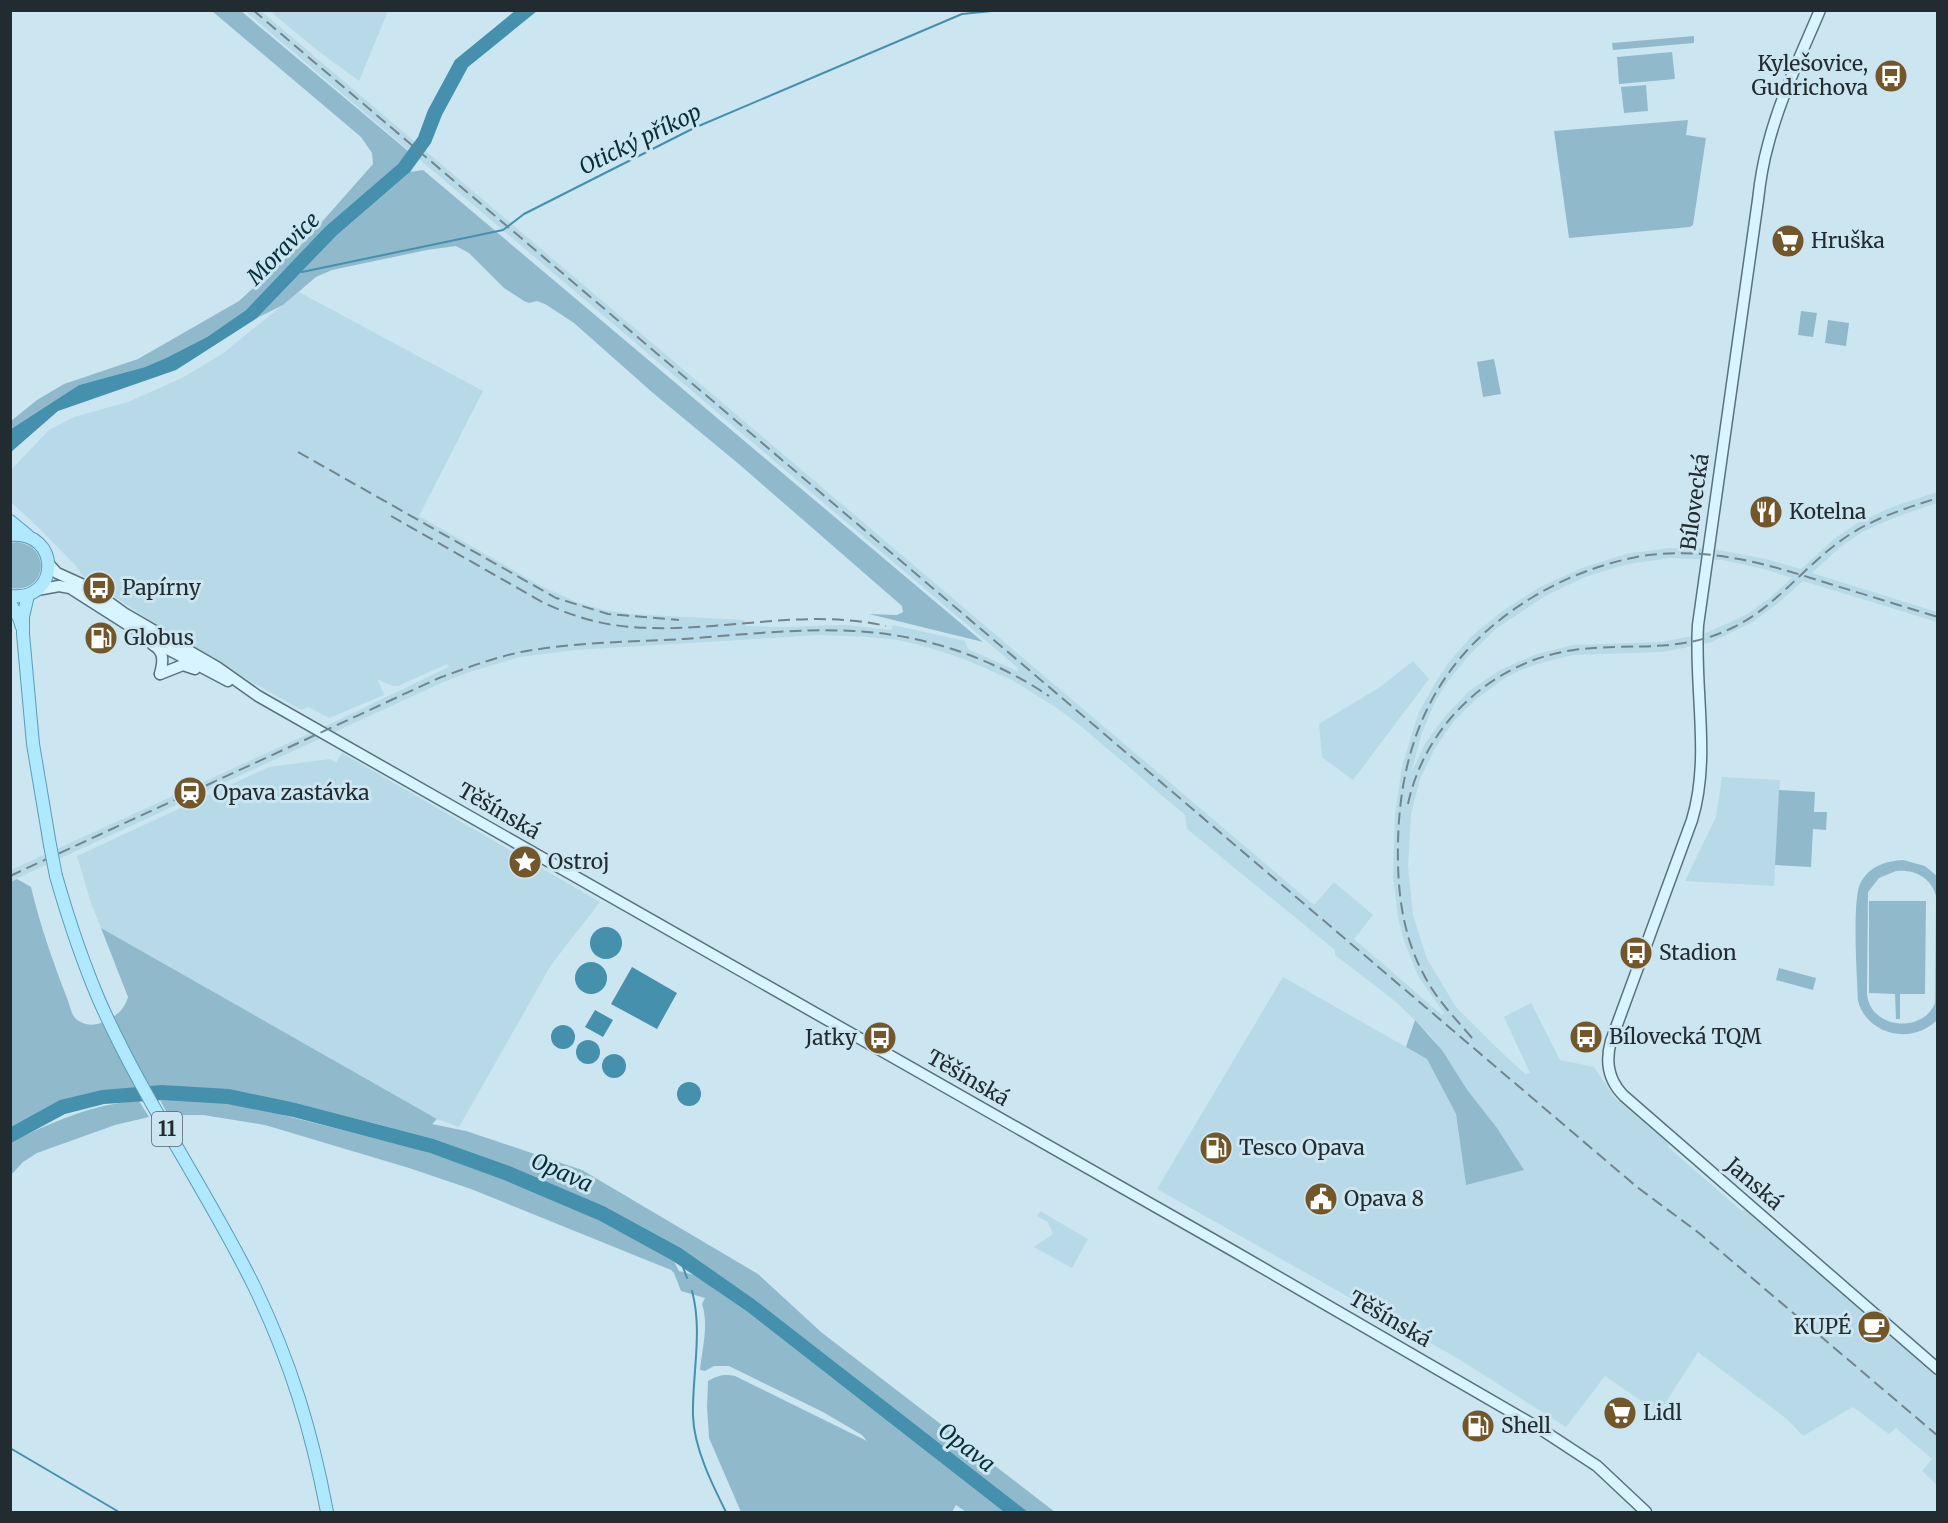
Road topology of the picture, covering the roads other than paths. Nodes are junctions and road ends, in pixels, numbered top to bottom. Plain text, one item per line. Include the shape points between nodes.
1 (1820, 10) edge
2 (10, 521) edge
3 (10, 535) edge
4 (28, 536) junction
5 (48, 563) junction
6 (32, 592) junction
7 (10, 596) edge
8 (92, 602) junction
9 (10, 603) edge
10 (23, 634) junction
11 (239, 687) junction
12 (258, 696) junction
13 (1626, 999) joint
14 (1938, 1369) edge
15 (327, 1512) edge
16 (1646, 1512) edge

1 - 13 street, Bílovecká via 1774,124 1756,209 1698,625 1698,795
2 - 4 main road, Těšínská
3 - 4 main road
4 - 5 main road, Těšínská via 41,545
5 - 6 main road via 46,577
5 - 12 street, Těšínská via 57,573 88,587
6 - 7 main road, Těšínská
6 - 8 street, Těšínská via 65,587
6 - 10 main road, 11 via 23,617
8 - 11 street, Těšínská via 158,644
8 - 11 street via 98,611 158,648 163,658 160,674 188,666
9 - 10 main road, 11 via 20,618
10 - 15 main road, 11, bridge via 38,778 56,876 78,945 100,1002 136,1074 255,1287 297,1388 314,1443
11 - 12 street, Těšínská
12 - 16 street, Těšínská via 1539,1428 1597,1466
13 - 14 street, Janská via 1608,1057 1611,1076 1620,1092

